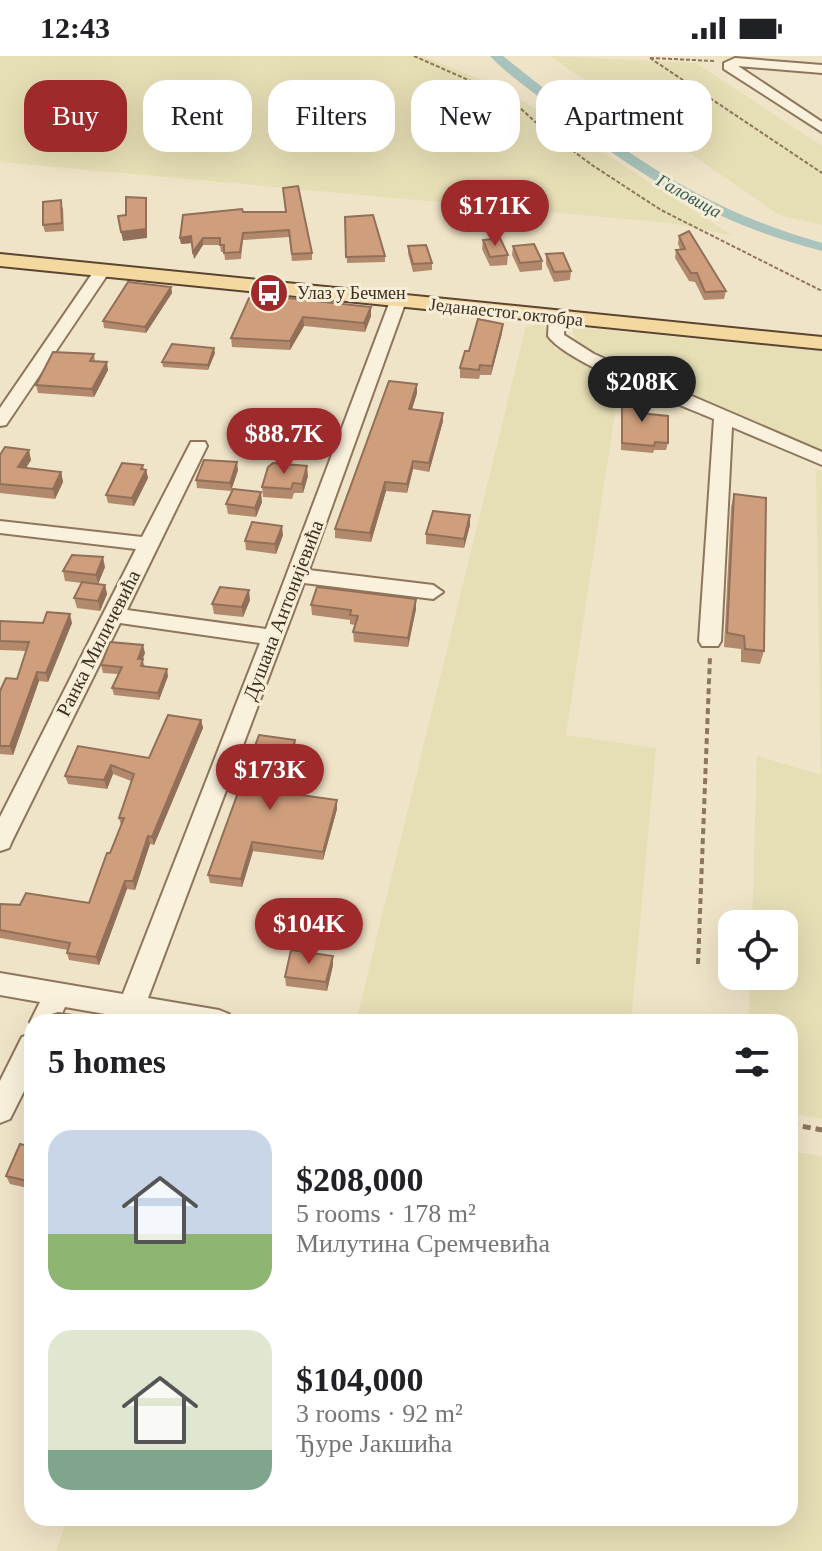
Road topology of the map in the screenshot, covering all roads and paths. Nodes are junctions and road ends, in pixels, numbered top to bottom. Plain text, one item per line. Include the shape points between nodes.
1 (414, 56) edge
2 (735, 62) junction
3 (822, 69) edge
4 (822, 128) edge
5 (822, 173) edge
6 (0, 260) edge
7 (102, 271) junction
8 (822, 291) edge
9 (398, 301) junction
10 (557, 317) junction
11 (822, 343) edge
12 (723, 416) junction
13 (0, 421) edge
14 (198, 446) dead end
15 (822, 459) edge
16 (0, 527) edge
17 (149, 544) junction
18 (297, 575) junction
19 (433, 592) dead end
20 (114, 615) junction
21 (273, 637) junction
22 (710, 641) joint
23 (0, 841) edge
24 (698, 964) dead end
25 (0, 984) edge
26 (57, 995) junction
27 (131, 1007) junction
28 (48, 1014) edge
29 (172, 1014) edge
30 (24, 1062) edge
31 (0, 1110) edge
32 (798, 1126) edge
33 (822, 1130) edge

1 - 8 path via 509,98 600,171 661,210
2 - 3 street
2 - 4 street via 731,69
2 - 5 path via 650,58
6 - 7 main road, Једанаестог октобра
7 - 9 main road, Једанаестог октобра
7 - 13 street
9 - 10 main road, Једанаестог октобра
9 - 18 street, Душана Антонијевића
10 - 11 main road, Једанаестог октобра
10 - 12 street via 554,330 562,343
12 - 15 street
12 - 22 street
14 - 17 street, Ранка Миличевића
16 - 17 street
17 - 20 street, Ранка Миличевића
18 - 19 street
18 - 21 street, Душана Антонијевића
20 - 21 street
20 - 23 street, Ранка Миличевића
21 - 27 street, Душана Антонијевића
22 - 24 path
25 - 26 street
26 - 27 street
26 - 28 street
27 - 29 street
30 - 31 street
32 - 33 path

